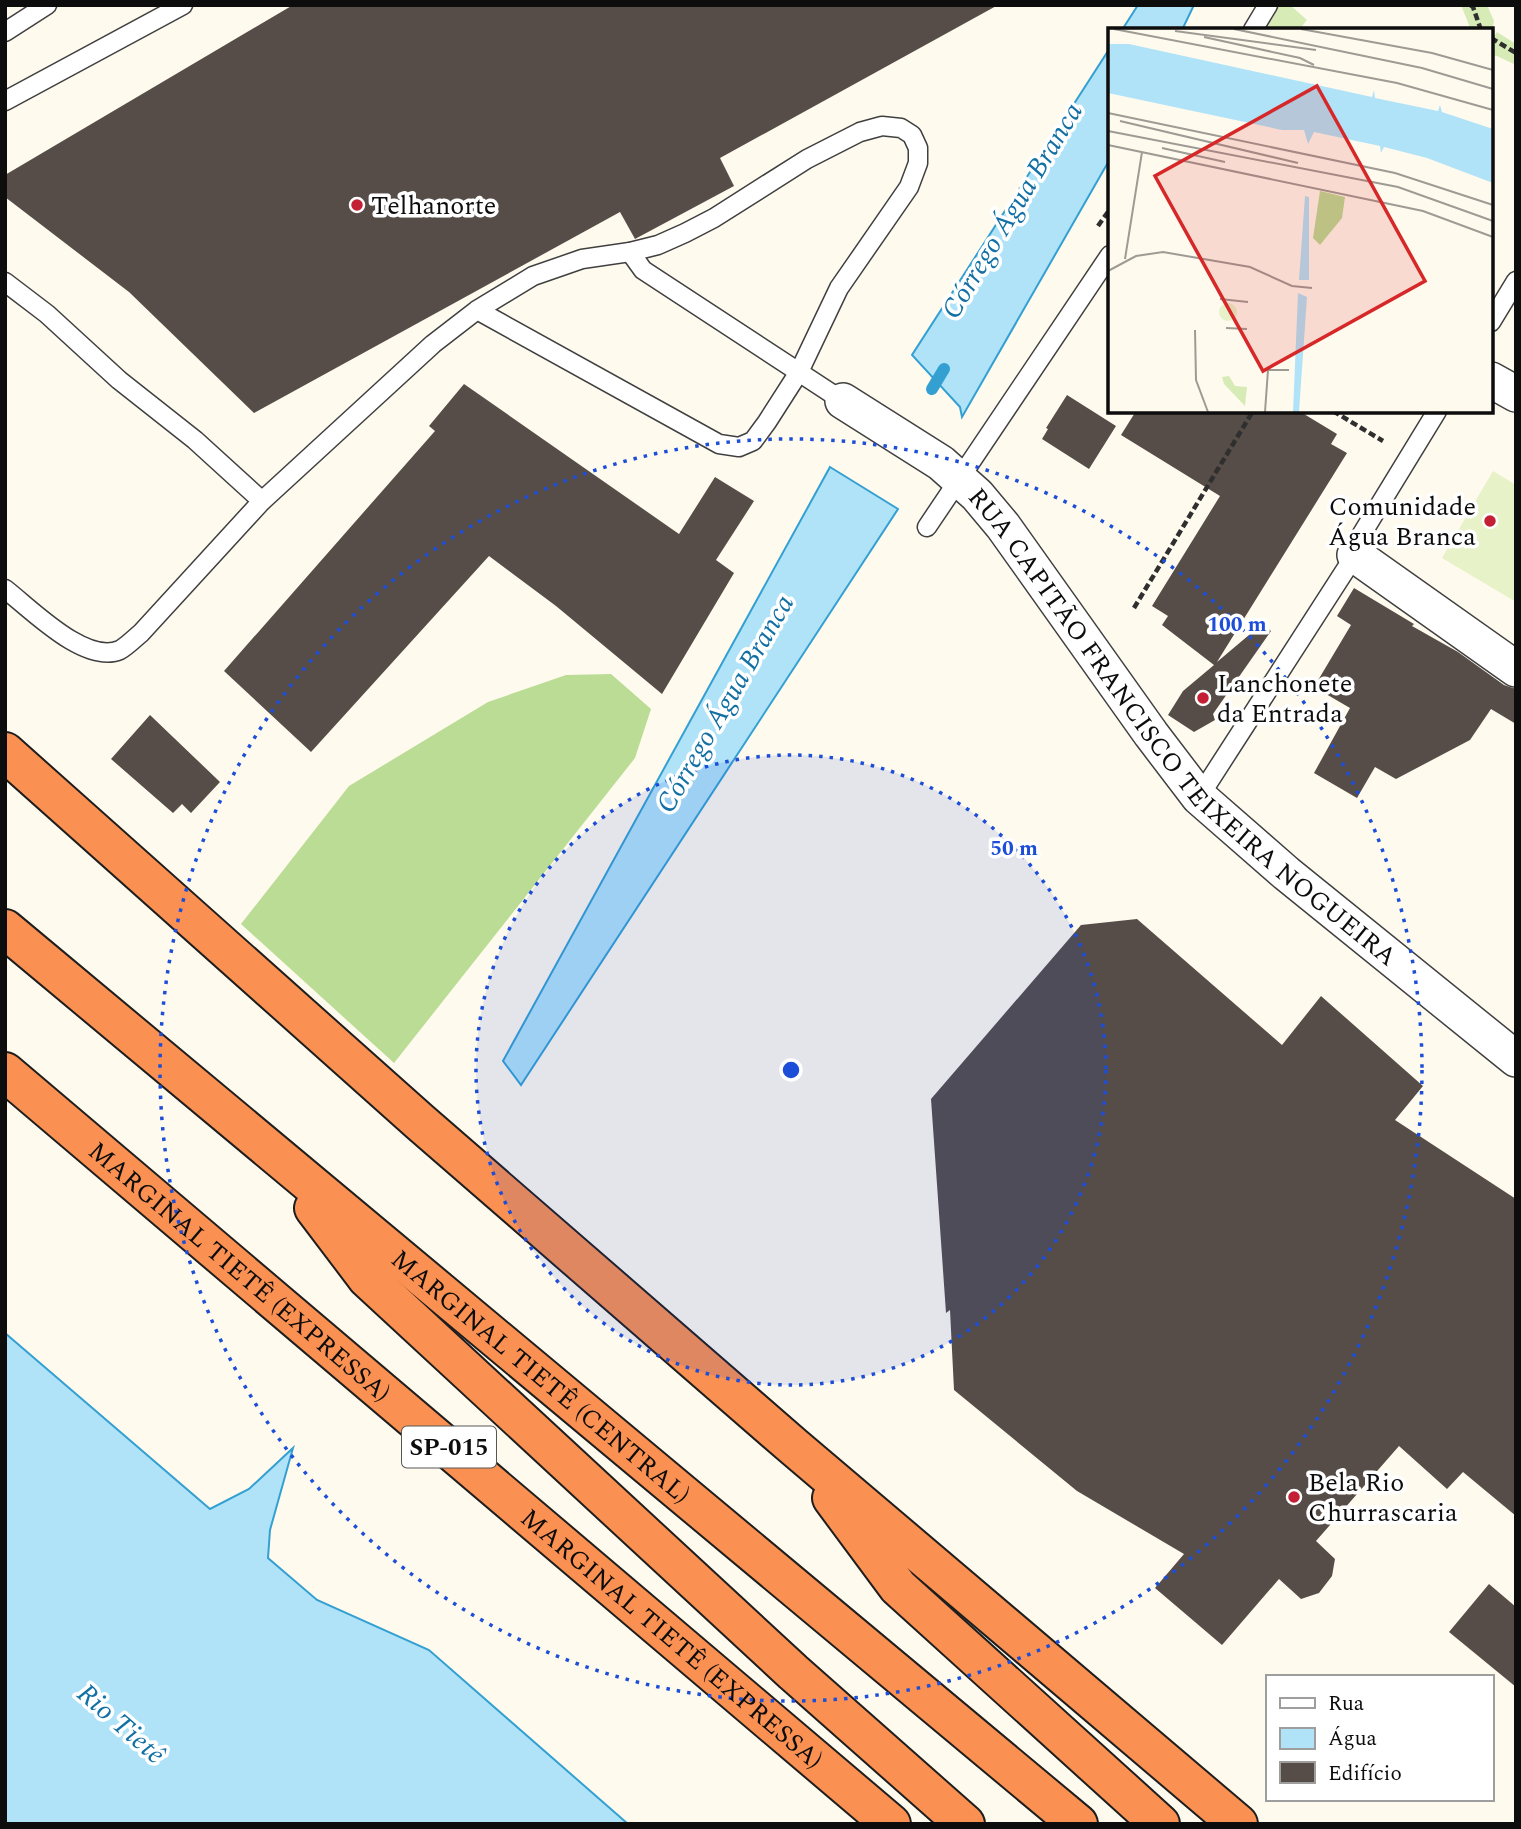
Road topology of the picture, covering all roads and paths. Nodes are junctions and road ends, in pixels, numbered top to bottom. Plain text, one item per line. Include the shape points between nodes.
1 (47, 5) edge
2 (183, 5) edge
3 (1268, 5) edge
4 (1470, 5) edge
5 (1254, 28) edge
6 (1480, 28) edge
7 (5, 32) edge
8 (1493, 39) edge
9 (1516, 54) edge
10 (5, 101) edge
11 (630, 253) junction
12 (1108, 259) edge
13 (1516, 281) edge
14 (5, 282) edge
15 (477, 310) junction
16 (1493, 319) edge
17 (799, 372) junction
18 (1493, 381) edge
19 (1516, 394) edge
20 (843, 401) joint
21 (1252, 413) edge
22 (1336, 413) edge
23 (1436, 413) edge
24 (1409, 457) junction
25 (961, 479) junction
26 (262, 501) junction
27 (927, 527) dead end
28 (1355, 555) junction
29 (5, 589) edge
30 (1134, 608) dead end
31 (1516, 669) edge
32 (5, 752) edge
33 (1199, 797) junction
34 (5, 929) edge
35 (1516, 1059) edge
36 (5, 1072) edge
37 (273, 1154) junction
38 (793, 1446) junction
39 (891, 1824) edge
40 (965, 1824) edge
41 (1078, 1824) edge
42 (1160, 1824) edge
43 (1238, 1824) edge

1 - 7 lane
2 - 10 lane
3 - 5 lane
4 - 6 path
8 - 9 path
11 - 15 lane via 582,259 533,276
11 - 17 lane via 643,270
11 - 17 lane via 714,218 807,159 860,132 882,125 912,135 918,163 909,187 839,288
12 - 25 lane
13 - 16 lane
14 - 26 lane
15 - 17 lane via 719,444 739,447 753,441
15 - 26 lane via 433,344
17 - 20 lane
18 - 19 street
20 - 25 street, RUA CAPITÃO FRANCISCO TEIXEIRA NOGUEIRA
21 - 30 path
22 - 24 path
23 - 24 lane
24 - 28 lane via 1360,537
25 - 27 lane
25 - 33 street, RUA CAPITÃO FRANCISCO TEIXEIRA NOGUEIRA via 1003,526
26 - 29 lane via 120,650 99,653 78,645
28 - 31 street
28 - 33 lane
32 - 38 highway
33 - 35 street, RUA CAPITÃO FRANCISCO TEIXEIRA NOGUEIRA
34 - 37 highway, MARGINAL TIETÊ (CENTRAL)
36 - 39 highway, MARGINAL TIETÊ (EXPRESSA) / SP-015
37 - 40 highway via 367,1278 793,1672
37 - 41 highway, MARGINAL TIETÊ (CENTRAL)
38 - 42 highway via 898,1587
38 - 43 highway

